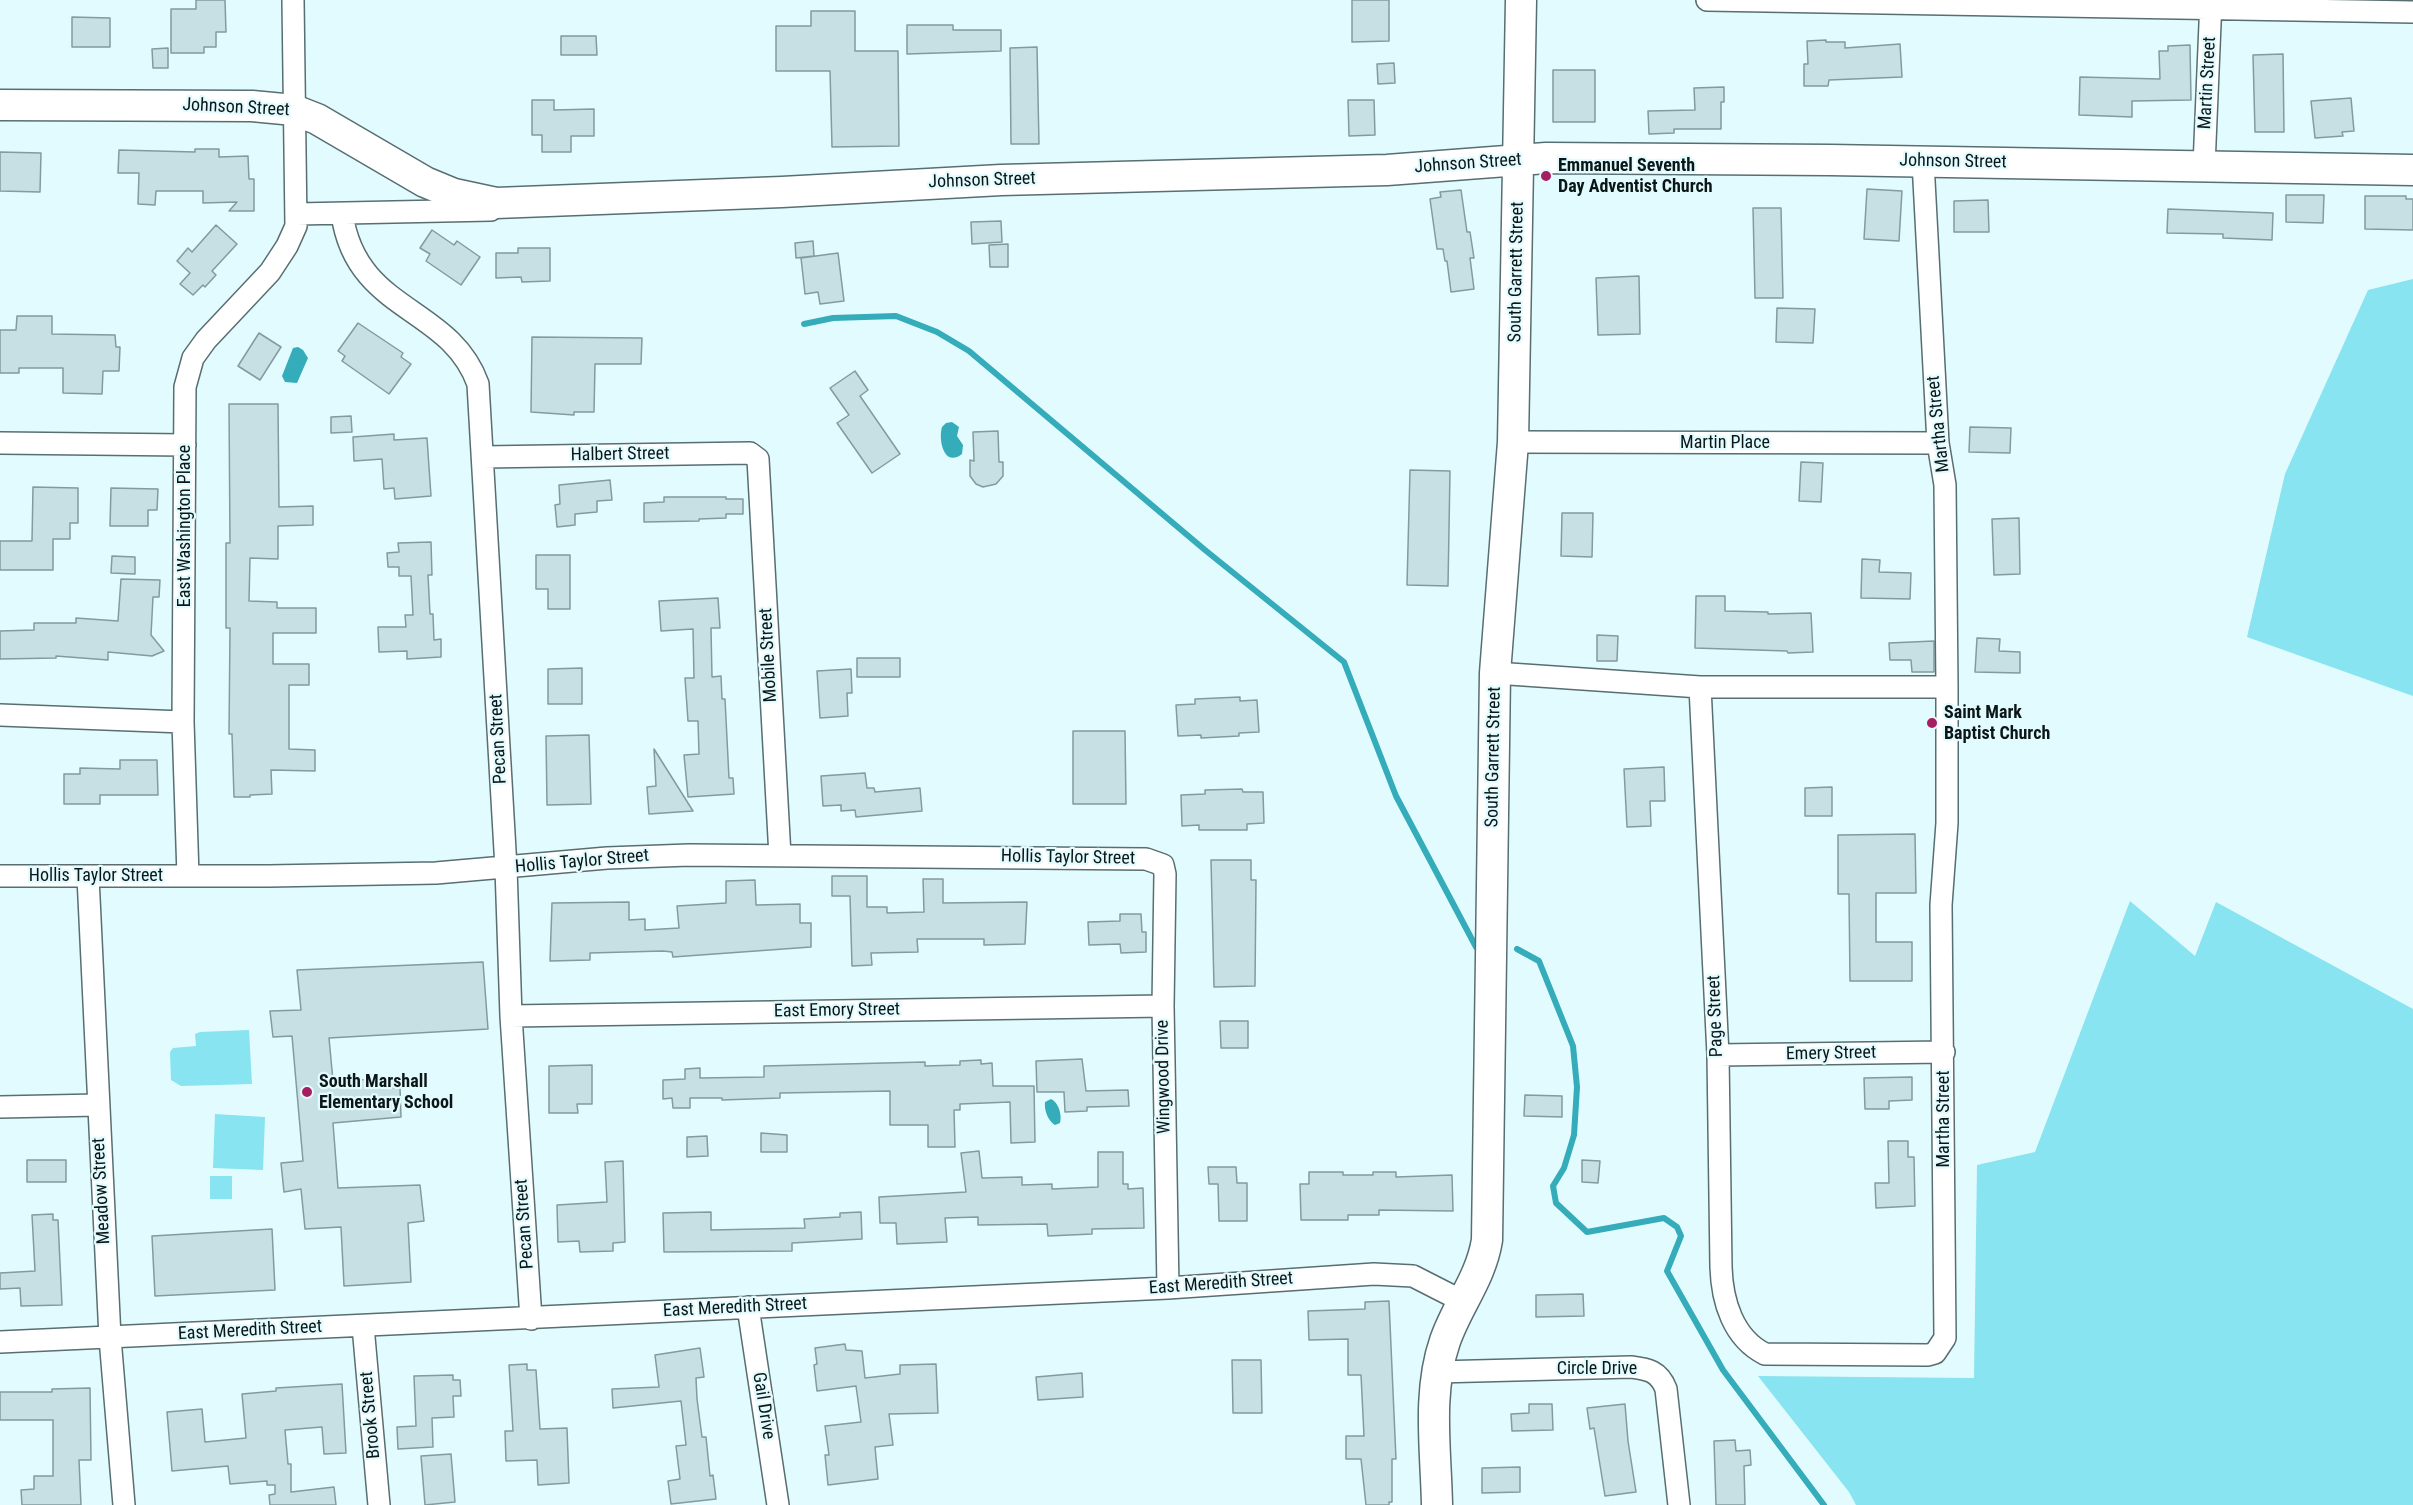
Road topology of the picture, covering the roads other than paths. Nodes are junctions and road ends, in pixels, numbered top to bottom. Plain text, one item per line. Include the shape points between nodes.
1 (293, 0) edge
2 (1521, 0) edge
3 (1707, 0) edge
4 (2211, 4) edge
5 (2413, 12) edge
6 (0, 105) edge
7 (294, 110) junction
8 (1520, 160) junction
9 (1923, 162) junction
10 (2204, 166) junction
11 (2413, 170) edge
12 (523, 203) junction
13 (297, 214) junction
14 (342, 214) junction
15 (1513, 442) junction
16 (0, 443) edge
17 (1938, 443) junction
18 (185, 445) junction
19 (755, 456) joint
20 (483, 457) junction
21 (1495, 673) junction
22 (1700, 687) junction
23 (1947, 687) junction
24 (0, 715) edge
25 (183, 722) junction
26 (780, 856) junction
27 (1163, 865) joint
28 (506, 868) junction
29 (0, 876) edge
30 (188, 876) junction
31 (88, 877) junction
32 (1163, 1006) junction
33 (511, 1016) junction
34 (1944, 1052) junction
35 (1718, 1055) junction
36 (98, 1105) junction
37 (0, 1107) edge
38 (1168, 1288) junction
39 (1464, 1302) junction
40 (748, 1307) junction
41 (531, 1319) junction
42 (363, 1326) junction
43 (110, 1338) junction
44 (1745, 1340) joint
45 (0, 1342) edge
46 (1437, 1372) junction
47 (124, 1505) edge
48 (379, 1505) edge
49 (778, 1505) edge
50 (1437, 1505) edge
51 (1679, 1505) edge

1 - 7 street, East Washington Place
2 - 8 street, South Garrett Street
3 - 4 street
4 - 5 street
4 - 10 street, Martin Street
6 - 7 street, Johnson Street via 252,106
7 - 12 street, Johnson Street via 440,188 483,202
7 - 13 street, East Washington Place
8 - 9 street, Johnson Street
8 - 12 street, Johnson Street via 1387,170 968,181
8 - 15 street, South Garrett Street
9 - 10 street, Johnson Street
9 - 17 street, Martha Street
10 - 11 street, Johnson Street
12 - 14 street, Johnson Street via 475,211
13 - 14 street, Johnson Street
13 - 18 street, East Washington Place via 292,235 275,266 194,358 185,387
14 - 20 street, Pecan Street via 347,239 367,275 444,336 467,360 478,384
15 - 17 street, Martin Place
15 - 21 street, South Garrett Street
16 - 18 street
17 - 23 street, Martha Street via 1945,485
18 - 25 street, East Washington Place
19 - 20 street, Halbert Street via 750,453
19 - 26 street, Mobile Street
20 - 28 street, Pecan Street
21 - 22 street
21 - 39 street, South Garrett Street via 1488,1220 1484,1258
22 - 23 street
22 - 35 street, Page Street
23 - 34 street, Martha Street via 1947,823 1941,905
24 - 25 street
25 - 30 street, East Washington Place
26 - 27 street, Hollis Taylor Street via 1146,859
26 - 28 street, Hollis Taylor Street via 607,858
27 - 32 street, Wingwood Drive
28 - 30 street, Hollis Taylor Street via 436,873
28 - 33 street, Pecan Street
29 - 31 street, Hollis Taylor Street
30 - 31 street, Hollis Taylor Street
31 - 36 street, Meadow Street
32 - 33 street, East Emory Street
32 - 38 street, Wingwood Drive
33 - 41 street, Pecan Street
34 - 35 street, Emery Street
34 - 44 street, Martha Street via 1945,1338 1941,1346 1928,1355 1777,1355 1765,1354
35 - 44 street, Page Street via 1721,1284 1731,1317
36 - 37 street
36 - 43 street, Meadow Street
38 - 39 street, East Meredith Street via 1395,1274 1413,1276
38 - 40 street, East Meredith Street
39 - 46 street, South Garrett Street via 1445,1340
40 - 41 street, East Meredith Street
40 - 49 street, Gail Drive
41 - 42 street, East Meredith Street
42 - 43 street, East Meredith Street
42 - 48 street, Brook Street
43 - 45 street, East Meredith Street
43 - 47 street, Meadow Street
46 - 50 street, South Garrett Street
46 - 51 street, Circle Drive via 1631,1367 1653,1371 1666,1389

